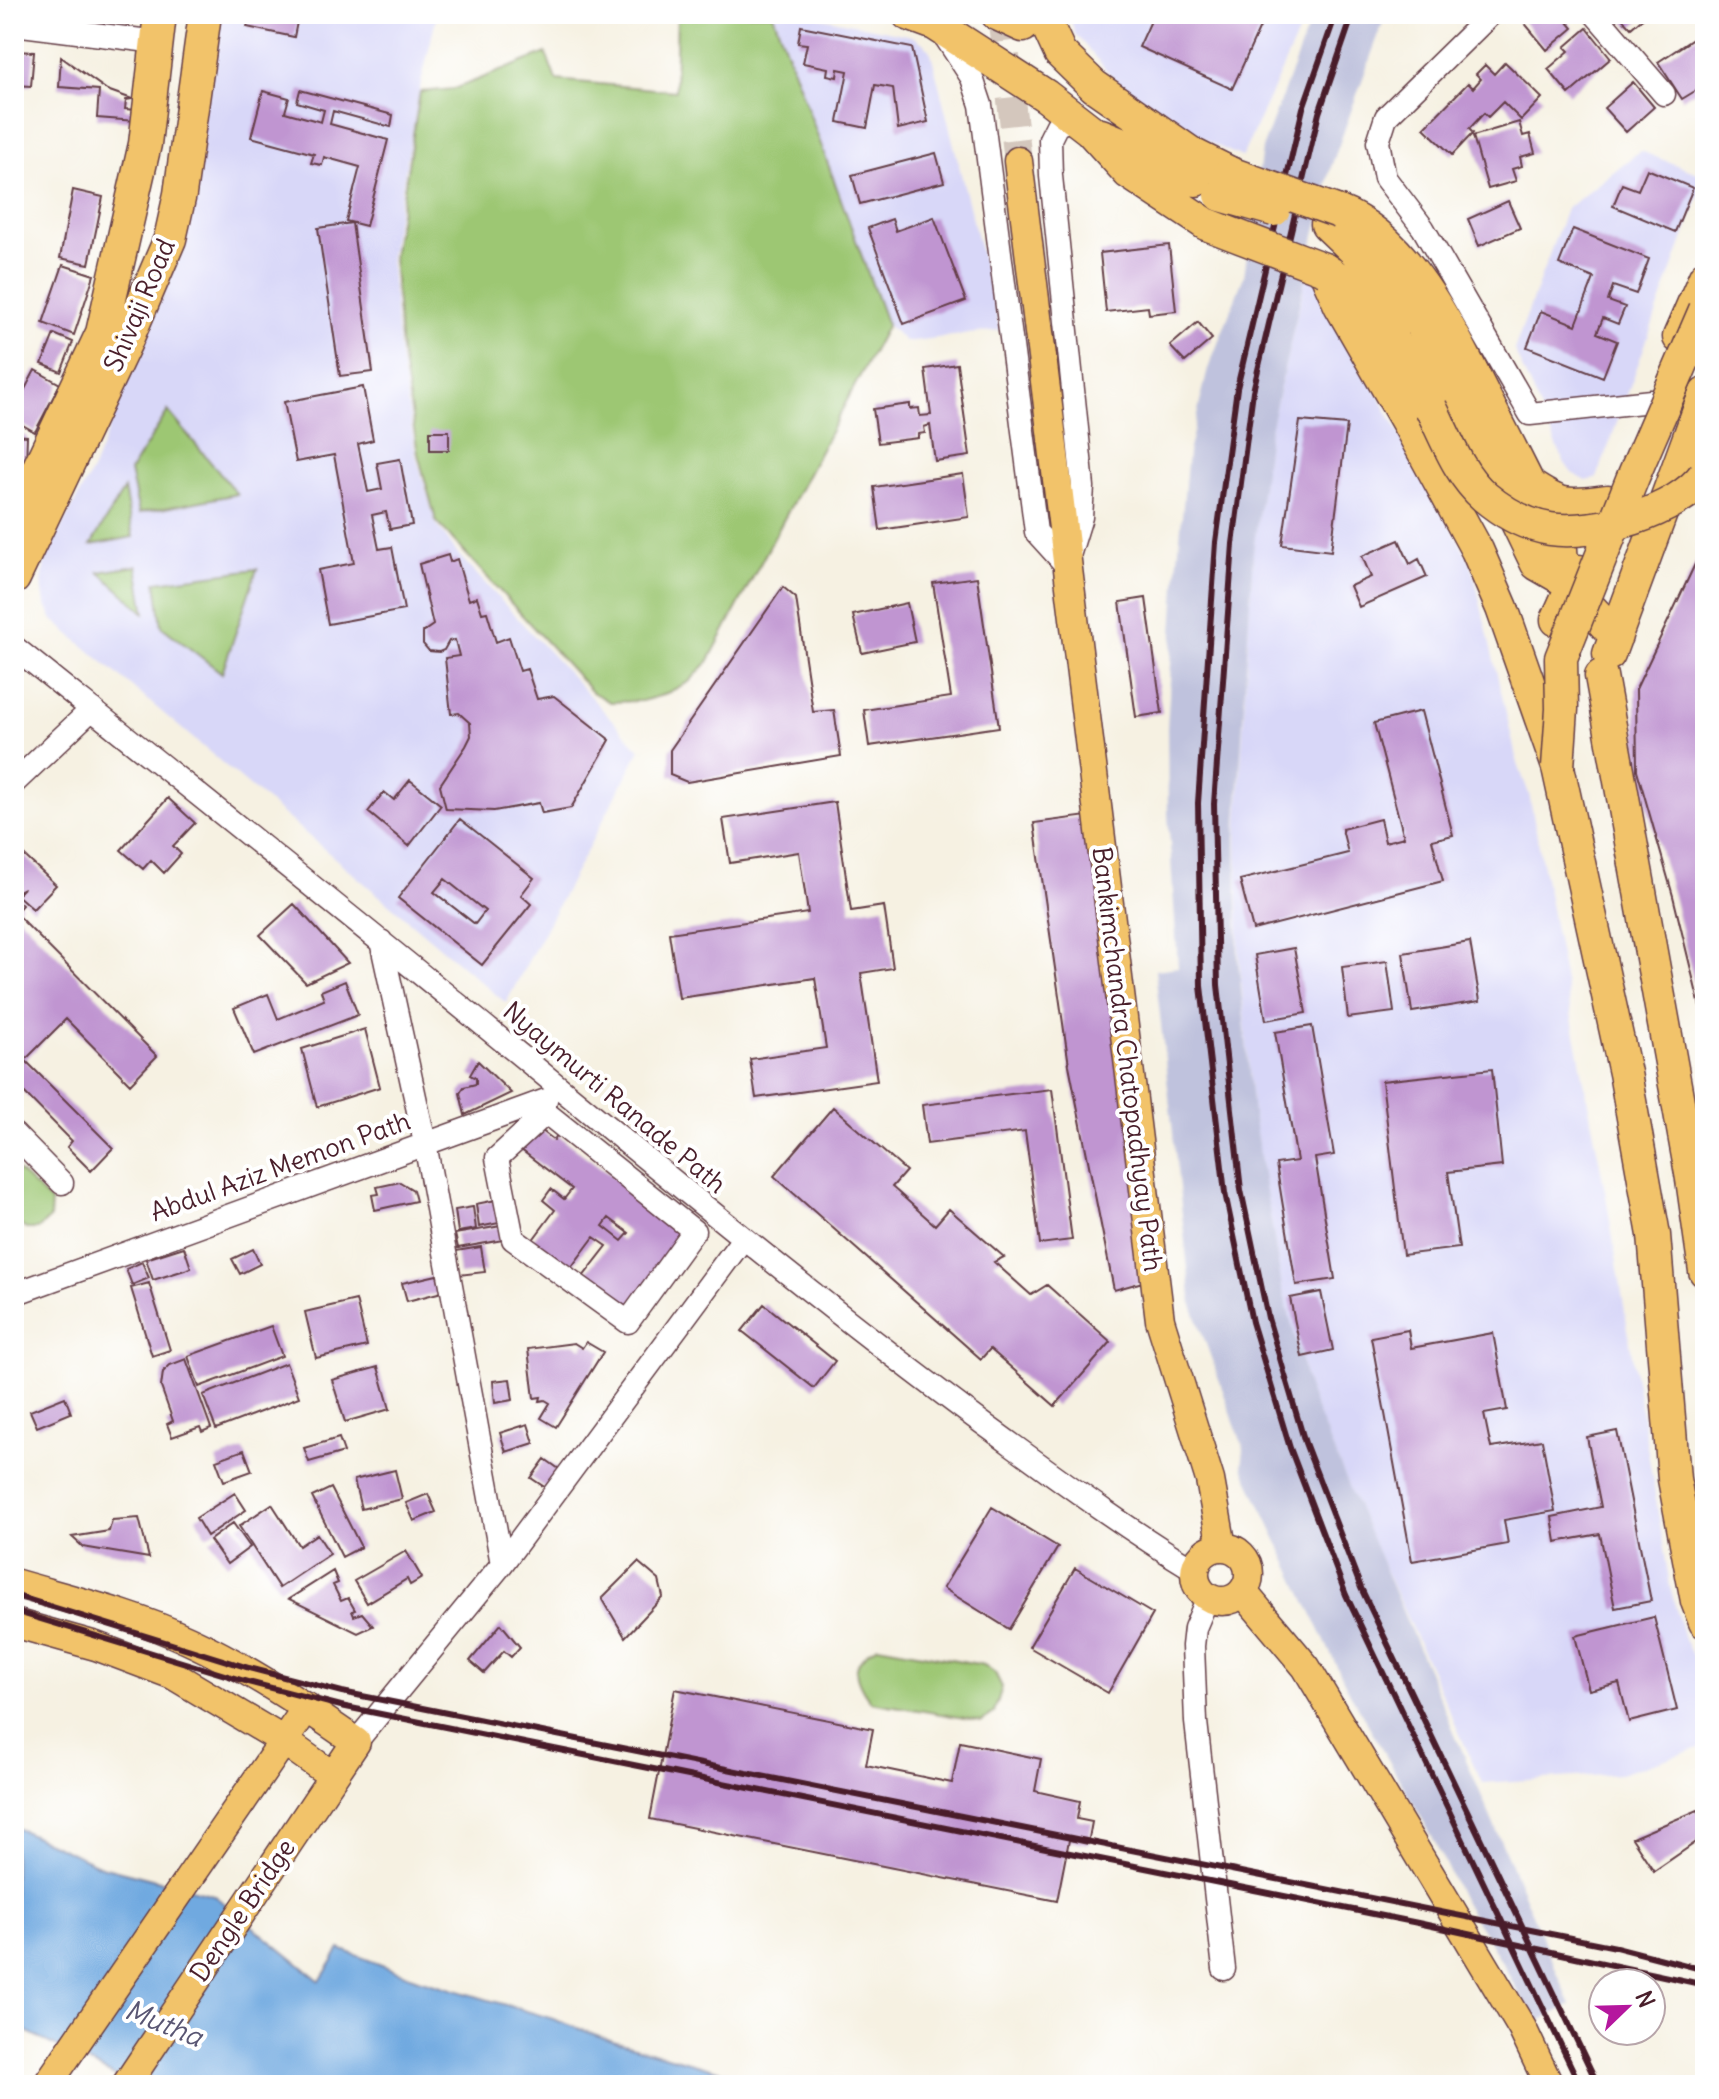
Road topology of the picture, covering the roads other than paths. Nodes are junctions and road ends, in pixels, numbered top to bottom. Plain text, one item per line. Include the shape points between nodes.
1 (182, 14) edge
2 (205, 14) edge
3 (997, 14) edge
4 (1034, 14) edge
5 (1042, 14) edge
6 (1491, 14) edge
7 (1595, 14) edge
8 (922, 19) edge
9 (14, 24) edge
10 (159, 28) edge
11 (1664, 94) dead end
12 (1083, 124) junction
13 (1018, 161) tunnel mouth
14 (1226, 184) junction
15 (1333, 218) junction
16 (1324, 269) junction
17 (1705, 277) edge
18 (1705, 310) edge
19 (102, 333) junction
20 (1705, 394) edge
21 (1651, 401) junction
22 (1695, 450) edge
23 (1690, 474) edge
24 (1529, 485) junction
25 (1608, 501) junction
26 (14, 520) edge
27 (1066, 565) junction
28 (1557, 577) junction
29 (14, 578) edge
30 (1557, 620) junction
31 (1616, 636) junction
32 (14, 647) edge
33 (1601, 676) junction
34 (92, 709) junction
35 (1558, 767) junction
36 (14, 783) edge
37 (381, 941) junction
38 (566, 1093) junction
39 (540, 1109) junction
40 (14, 1134) edge
41 (425, 1143) junction
42 (62, 1183) dead end
43 (742, 1240) junction
44 (1705, 1271) edge
45 (14, 1294) edge
46 (1222, 1547) junction
47 (502, 1564) junction
48 (1195, 1570) junction
49 (14, 1583) edge
50 (1243, 1592) junction
51 (1208, 1597) junction
52 (1705, 1622) edge
53 (14, 1623) edge
54 (307, 1707) junction
55 (284, 1741) junction
56 (356, 1742) junction
57 (333, 1776) junction
58 (1224, 1969) dead end
59 (47, 2085) edge
60 (126, 2085) edge
61 (1549, 2085) edge

1 - 19 highway via 158,198 140,261
2 - 29 highway, Shivaji Road via 170,239
3 - 4 highway via 1023,26
5 - 14 highway via 1060,53 1078,72
6 - 21 street via 1386,117 1378,142 1385,178 1423,228 1530,414
7 - 11 street
8 - 12 highway
8 - 27 street via 972,78 981,105 1036,532
9 - 10 street
10 - 19 highway, Shivaji Road via 145,144
12 - 14 highway
12 - 16 highway, bridge via 1129,173 1206,224
12 - 27 street, Bankimchandra Chatopadhyay Path via 1057,125 1050,139 1083,487 1081,517
13 - 27 main road
14 - 15 highway, bridge
15 - 24 highway via 1355,218 1373,230 1415,275 1443,315
15 - 28 highway via 1422,326
16 - 23 highway, bridge via 1357,290 1389,333 1461,469 1503,511 1551,529 1620,524 1657,510 1699,483
16 - 35 highway, bridge via 1477,550
17 - 21 highway
18 - 35 highway, bridge via 1561,658
19 - 26 highway, Shivaji Road
20 - 22 highway
21 - 25 highway
22 - 23 highway
23 - 31 highway
24 - 25 highway via 1571,506
24 - 28 highway via 1561,549
25 - 28 highway
27 - 46 main road, Bankimchandra Chatopadhyay Path via 1160,1320 1210,1480
28 - 30 highway
28 - 30 highway
28 - 31 highway
30 - 33 highway via 1576,658
31 - 33 highway
32 - 34 street, Nyaymurti Ranade Path
33 - 44 highway
34 - 36 street
34 - 37 street, Nyaymurti Ranade Path
35 - 52 highway via 1625,1073 1654,1235 1674,1479
37 - 38 street, Nyaymurti Ranade Path
37 - 41 street
38 - 39 street, Abdul Aziz Memon Path
38 - 43 street, Nyaymurti Ranade Path
39 - 39 street via 694,1231 628,1322 513,1239 497,1158
39 - 41 street, Abdul Aziz Memon Path
40 - 42 street
41 - 45 street, Abdul Aziz Memon Path
41 - 47 street
43 - 47 street
43 - 48 street, Nyaymurti Ranade Path via 1016,1448 1132,1532
46 - 48 main road via 1201,1556
46 - 50 main road via 1237,1551 1247,1563 1249,1578
47 - 56 street
48 - 51 main road via 1197,1586
49 - 54 main road via 188,1640
50 - 51 main road via 1222,1602
50 - 61 main road via 1306,1667 1522,2028
51 - 58 street via 1193,1646 1196,1722
53 - 55 main road via 173,1675
54 - 55 main road
54 - 56 main road
55 - 57 main road
55 - 59 main road
56 - 57 main road, Dengle Bridge
57 - 60 main road, Dengle Bridge

